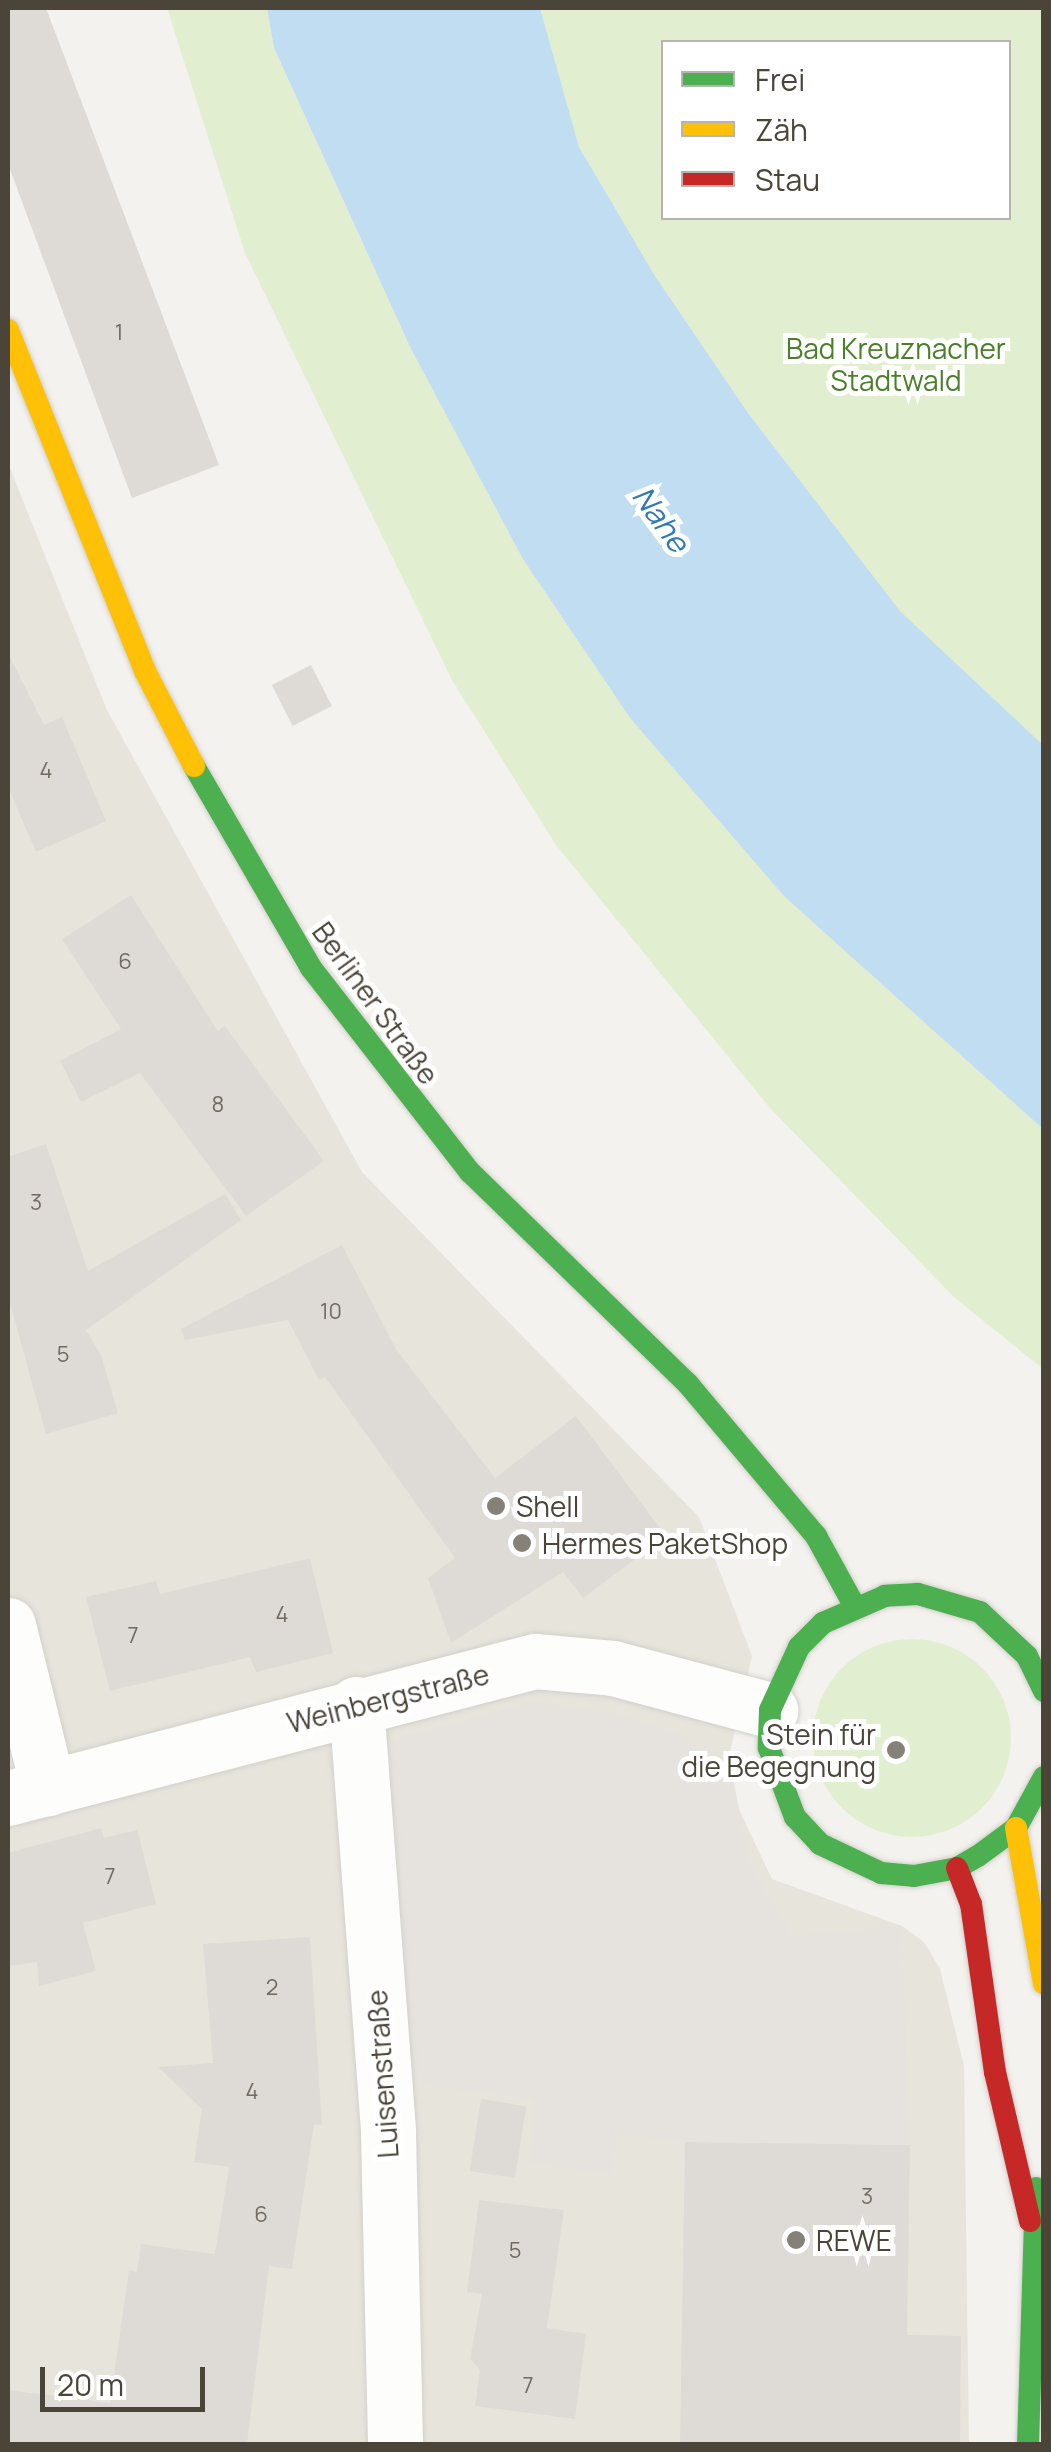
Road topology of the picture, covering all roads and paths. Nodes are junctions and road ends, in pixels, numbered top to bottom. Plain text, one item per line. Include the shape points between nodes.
1 (8, 330) edge
2 (854, 1606) junction
3 (8, 1625) edge
4 (1044, 1692) edge
5 (356, 1704) junction
6 (770, 1710) junction
7 (1044, 1777) edge
8 (28, 1793) edge
9 (1016, 1828) junction
10 (956, 1868) junction
11 (1044, 1983) edge
12 (1041, 2158) edge
13 (1030, 2222) junction
14 (395, 2444) edge
15 (1028, 2444) edge

1 - 2 main road, Berliner Straße via 145,670 219,814 310,968 470,1172 688,1384 747,1452 816,1536
2 - 4 main road via 918,1594 980,1612 1027,1656
2 - 6 main road via 799,1647
3 - 8 street
5 - 6 street, Weinbergstraße via 566,1658
5 - 8 street, Weinbergstraße
5 - 14 street, Luisenstraße via 388,2133
6 - 10 main road via 769,1748 778,1784 820,1844 881,1873
7 - 9 main road
9 - 10 main road
9 - 11 main road
10 - 13 main road via 971,1904 995,2072
12 - 13 main road
13 - 15 main road

